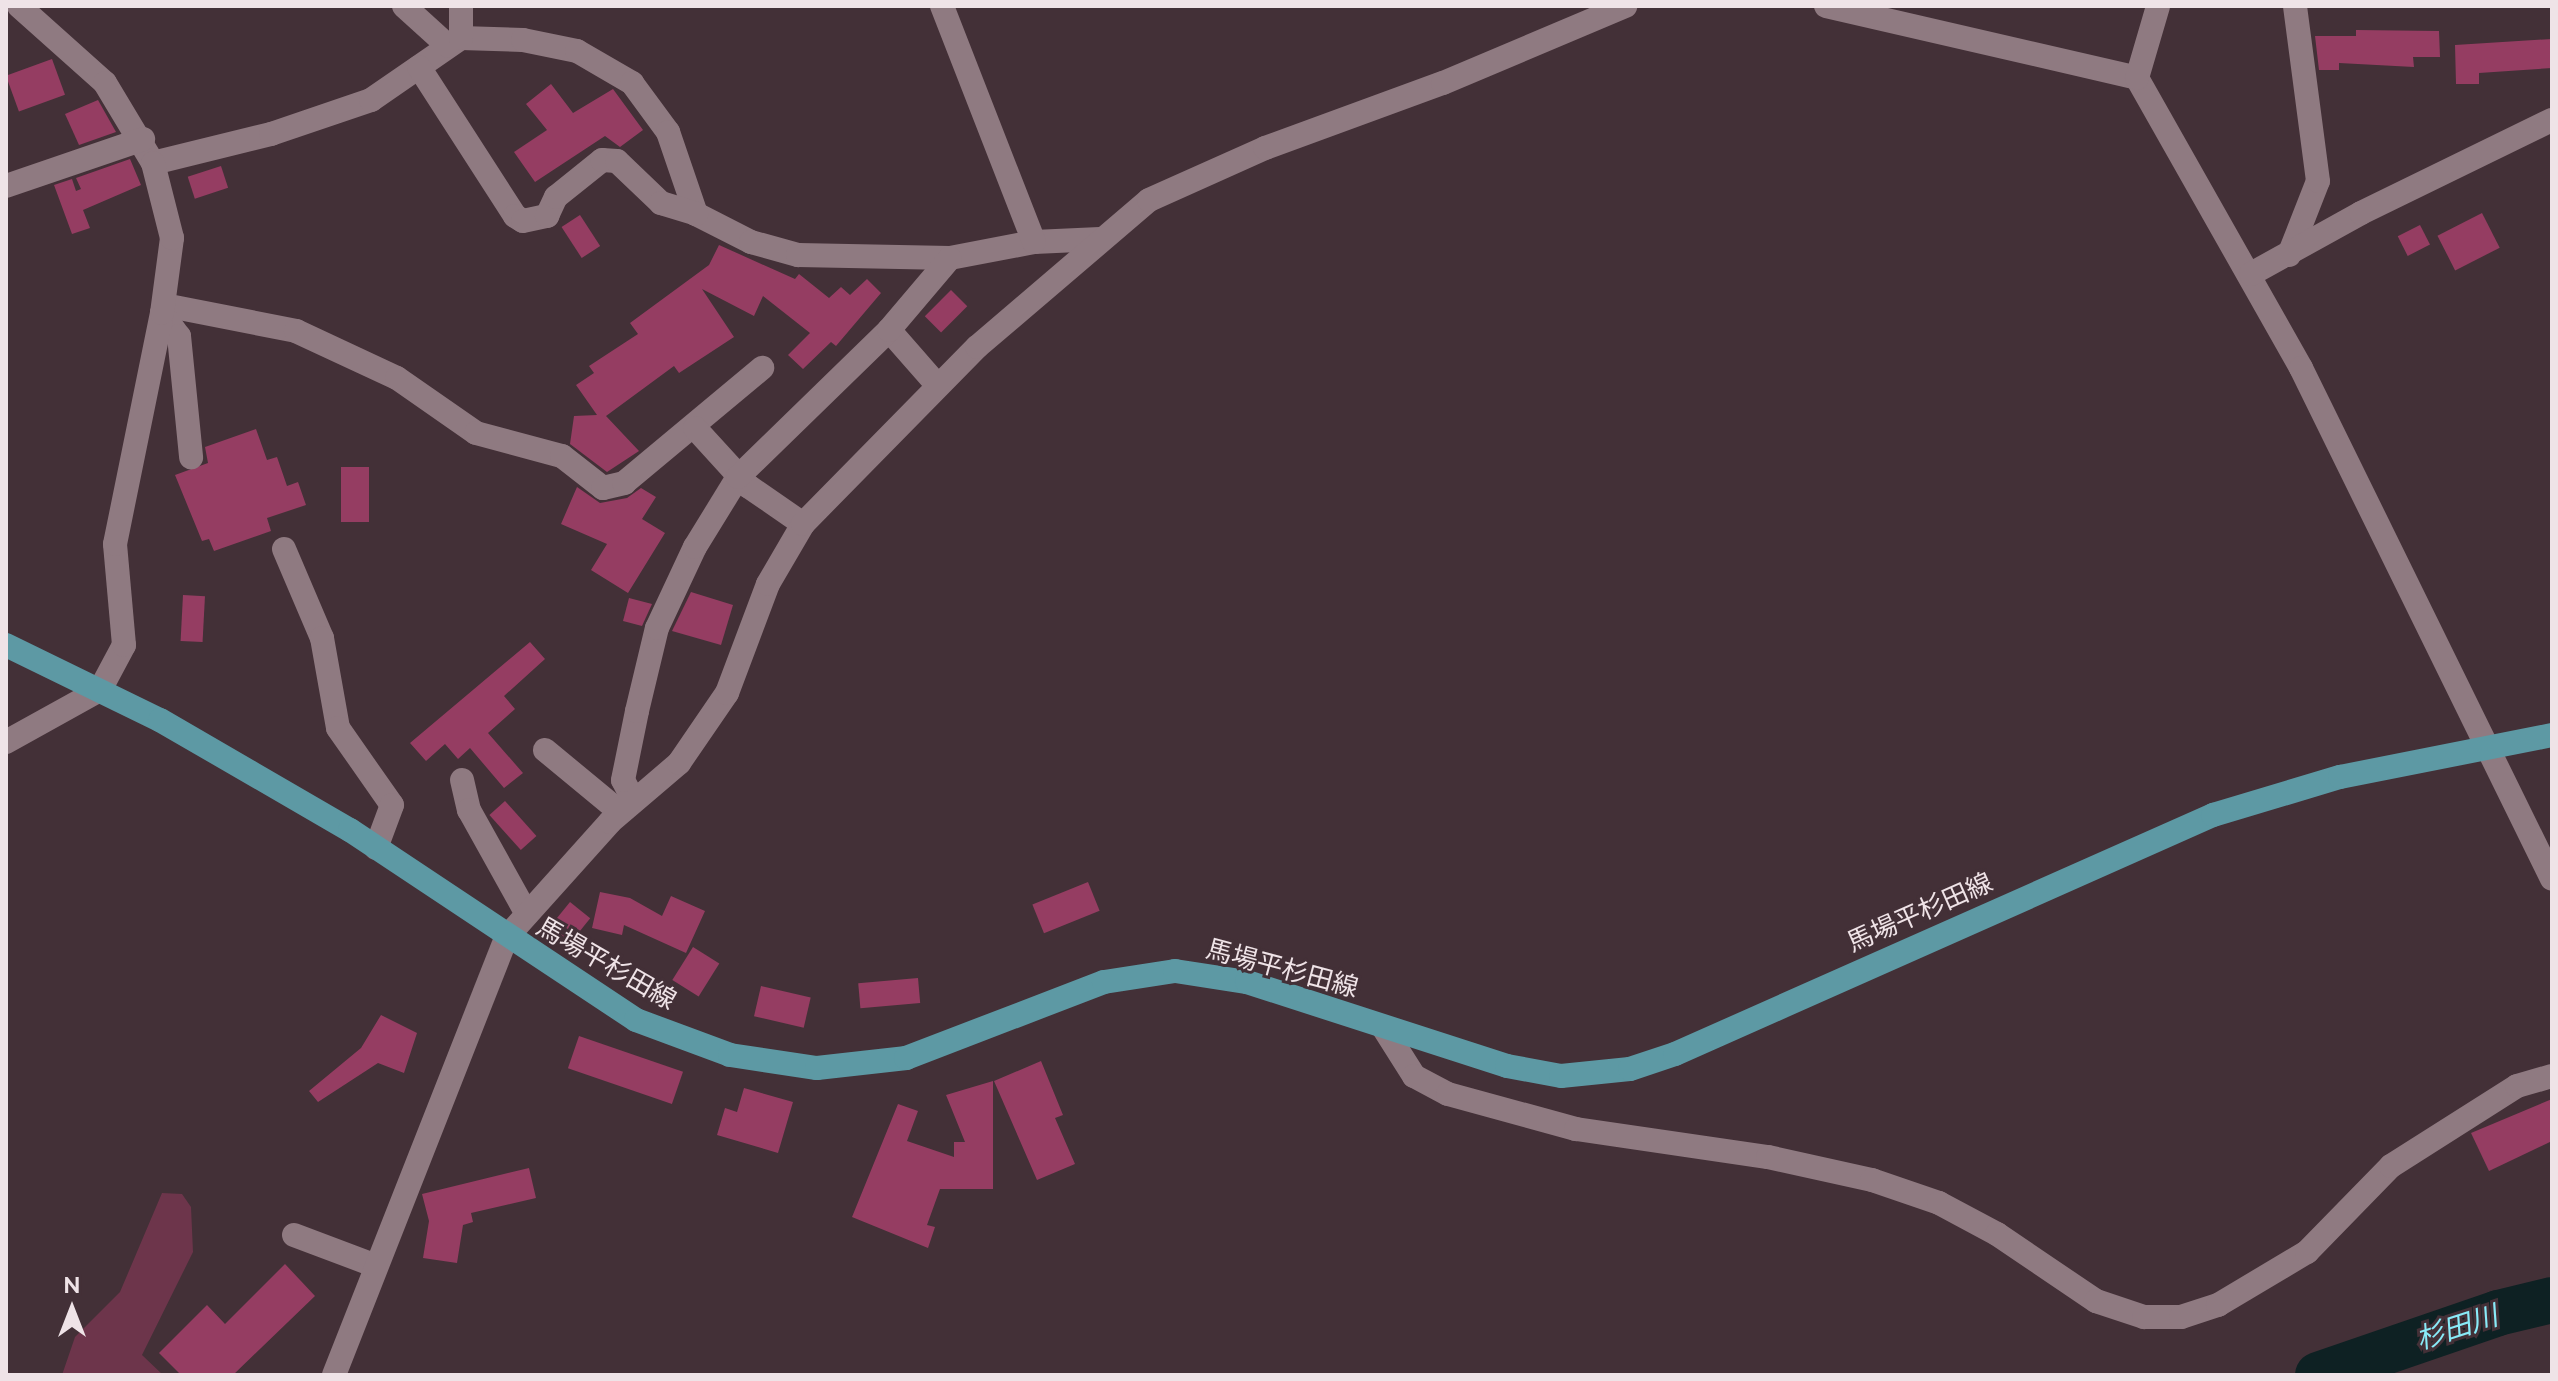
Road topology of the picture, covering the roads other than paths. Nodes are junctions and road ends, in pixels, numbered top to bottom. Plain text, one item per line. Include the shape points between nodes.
1 (19, 6) edge
2 (404, 6) edge
3 (461, 6) edge
4 (942, 6) edge
5 (1625, 6) edge
6 (1826, 6) edge
7 (2158, 6) edge
8 (2295, 6) edge
9 (455, 42) junction
10 (419, 67) junction
11 (2137, 78) junction
12 (2552, 120) edge
13 (143, 139) junction
14 (153, 163) junction
15 (6, 186) edge
16 (696, 214) junction
17 (1100, 239) junction
18 (1034, 242) junction
19 (2289, 255) junction
20 (950, 258) junction
21 (2251, 274) junction
22 (163, 309) junction
23 (889, 330) junction
24 (762, 368) dead end
25 (938, 386) junction
26 (695, 428) junction
27 (191, 457) dead end
28 (738, 477) junction
29 (803, 524) junction
30 (284, 549) dead end
31 (6, 645) edge
32 (100, 690) junction
33 (2552, 735) edge
34 (6, 742) edge
35 (2488, 746) junction
36 (545, 750) dead end
37 (462, 780) dead end
38 (626, 806) junction
39 (376, 848) junction
40 (2552, 879) edge
41 (527, 914) junction
42 (506, 938) junction
43 (1383, 1027) junction
44 (2552, 1076) edge
45 (294, 1235) dead end
46 (374, 1265) junction
47 (334, 1375) edge

1 - 13 street via 105,83
2 - 9 street
3 - 9 street
4 - 18 street
5 - 17 street via 1443,83 1265,148 1149,200
6 - 11 street
7 - 11 street
8 - 19 street via 2318,181
9 - 10 street
9 - 16 street via 552,45 617,70 659,116
10 - 14 street via 371,100 328,116
10 - 16 street via 523,221 547,216 556,197 602,160 617,161 661,203
11 - 21 street
12 - 19 street via 2361,213
13 - 14 street
13 - 15 street
14 - 22 street via 172,238
16 - 20 street via 751,242 798,255
17 - 18 street
17 - 25 street
18 - 20 street
19 - 21 street
20 - 23 street
21 - 35 street
22 - 26 street via 296,331 397,378 476,433 562,456 603,488 624,483
22 - 27 street via 179,336
22 - 32 street via 115,544 124,645
23 - 25 street
23 - 28 street
24 - 26 street
25 - 29 street
26 - 28 street
28 - 29 street
28 - 38 street via 695,547 657,628 623,780
29 - 38 street via 768,584 727,693 679,763
30 - 39 street via 322,638 338,728 392,805
31 - 32 main road, 馬場平杉田線
32 - 34 street
32 - 39 main road, 馬場平杉田線
33 - 35 main road, 馬場平杉田線
35 - 40 street
35 - 43 main road, 馬場平杉田線 via 2340,777 2213,815 1675,1054 1630,1069 1543,1074
36 - 38 street
37 - 41 street via 469,810
38 - 41 street
39 - 42 main road, 馬場平杉田線
41 - 42 street
42 - 43 main road, 馬場平杉田線 via 636,1020 730,1055 780,1065 843,1068 906,1058 1104,982 1150,972 1197,972 1247,982
42 - 46 street
43 - 44 street via 1414,1076 1448,1094 1576,1129 1768,1157 1872,1180 1939,1203 1997,1234 2096,1301 2144,1317 2181,1317 2218,1305 2307,1252 2391,1166 2517,1086
45 - 46 street
46 - 47 street

